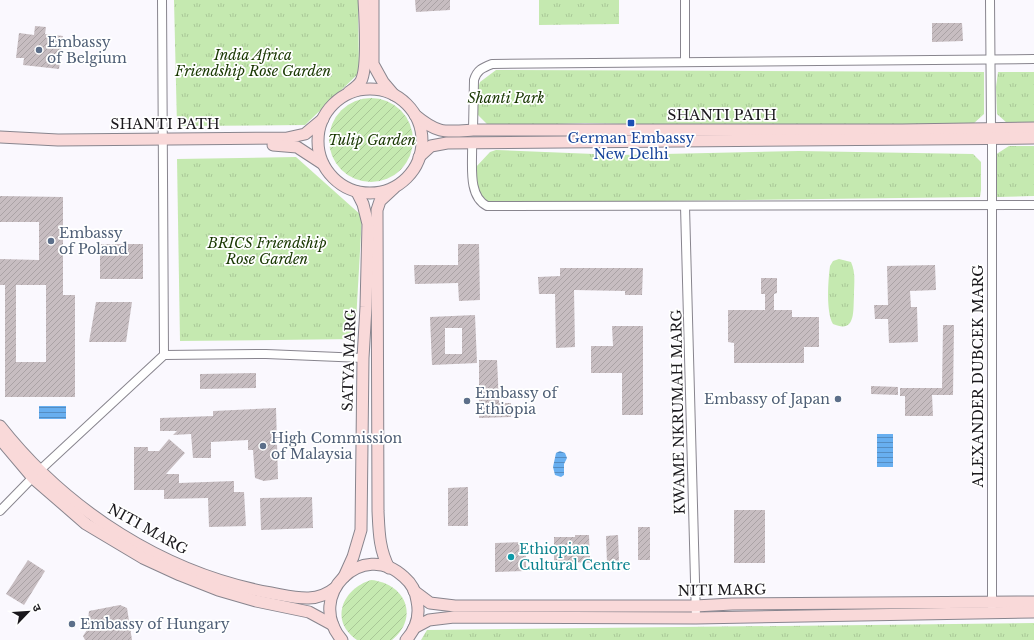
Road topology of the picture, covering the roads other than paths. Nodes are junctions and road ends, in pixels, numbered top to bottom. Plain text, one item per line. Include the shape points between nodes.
1 (162, 0) edge
2 (364, 0) edge
3 (373, 0) edge
4 (685, 0) edge
5 (990, 0) edge
6 (1034, 59) edge
7 (990, 60) junction
8 (685, 62) junction
9 (344, 96) junction
10 (394, 96) junction
11 (414, 115) junction
12 (323, 119) junction
13 (1034, 128) edge
14 (473, 130) junction
15 (992, 134) junction
16 (0, 137) edge
17 (1034, 138) edge
18 (162, 142) junction
19 (472, 143) junction
20 (0, 144) edge
21 (419, 157) junction
22 (323, 164) junction
23 (394, 188) junction
24 (357, 192) junction
25 (991, 205) junction
26 (1034, 205) edge
27 (685, 206) junction
28 (164, 355) junction
29 (363, 358) junction
30 (0, 426) edge
31 (0, 439) edge
32 (36, 475) junction
33 (0, 511) edge
34 (389, 568) junction
35 (344, 577) junction
36 (335, 588) junction
37 (414, 591) junction
38 (1034, 602) edge
39 (695, 606) junction
40 (992, 607) junction
41 (1034, 612) edge
42 (696, 618) junction
43 (333, 625) junction
44 (414, 628) junction
45 (342, 640) edge
46 (406, 640) edge

1 - 18 street
2 - 9 main road via 364,71 361,82
3 - 10 main road via 373,64 382,82
4 - 8 street
5 - 7 street, ALEXANDER DUBCEK MARG
6 - 7 street
7 - 8 street
7 - 15 street, ALEXANDER DUBCEK MARG
8 - 14 street via 492,64 476,72
9 - 10 main road via 369,89
9 - 12 main road via 330,108
10 - 11 main road via 406,104
11 - 14 main road, SHANTI PATH via 439,131
11 - 21 main road via 421,136
12 - 18 main road, SHANTI PATH via 305,134 287,138
12 - 22 main road via 318,142
13 - 15 main road, SHANTI PATH
14 - 15 main road, SHANTI PATH
15 - 17 main road, SHANTI PATH
15 - 19 main road, SHANTI PATH
15 - 25 street, ALEXANDER DUBCEK MARG
16 - 18 main road, SHANTI PATH
18 - 20 main road, SHANTI PATH
18 - 22 main road, SHANTI PATH via 297,147
18 - 28 street
19 - 21 main road, SHANTI PATH via 437,144
19 - 27 street via 473,186 476,197 487,206
21 - 23 main road via 409,174
22 - 24 main road via 341,184
23 - 24 main road via 376,193
23 - 34 main road, SATYA MARG via 380,201 377,210 378,511 380,542
24 - 29 main road, SATYA MARG via 368,224
25 - 26 street
25 - 27 street
25 - 40 street, ALEXANDER DUBCEK MARG
27 - 39 street, KWAME NKRUMAH MARG
28 - 29 street via 266,354
28 - 32 street
29 - 35 main road, SATYA MARG via 361,530
30 - 32 main road, NITI MARG
31 - 32 main road, NITI MARG
32 - 33 street
32 - 36 main road, NITI MARG via 124,536 190,569 225,582 302,598 327,595
32 - 43 main road, NITI MARG via 86,524 143,558 218,590 309,612
34 - 35 main road via 376,565 362,566
34 - 37 main road via 404,577
35 - 36 main road
36 - 43 main road via 330,606
37 - 39 main road, NITI MARG via 430,603 446,605
37 - 44 main road via 418,613
38 - 40 main road, NITI MARG
39 - 40 main road, NITI MARG via 732,604
39 - 42 street, KWAME NKRUMAH MARG
40 - 41 main road, NITI MARG
40 - 42 main road, NITI MARG
42 - 44 main road, NITI MARG via 454,617 429,620
43 - 45 main road
44 - 46 main road

